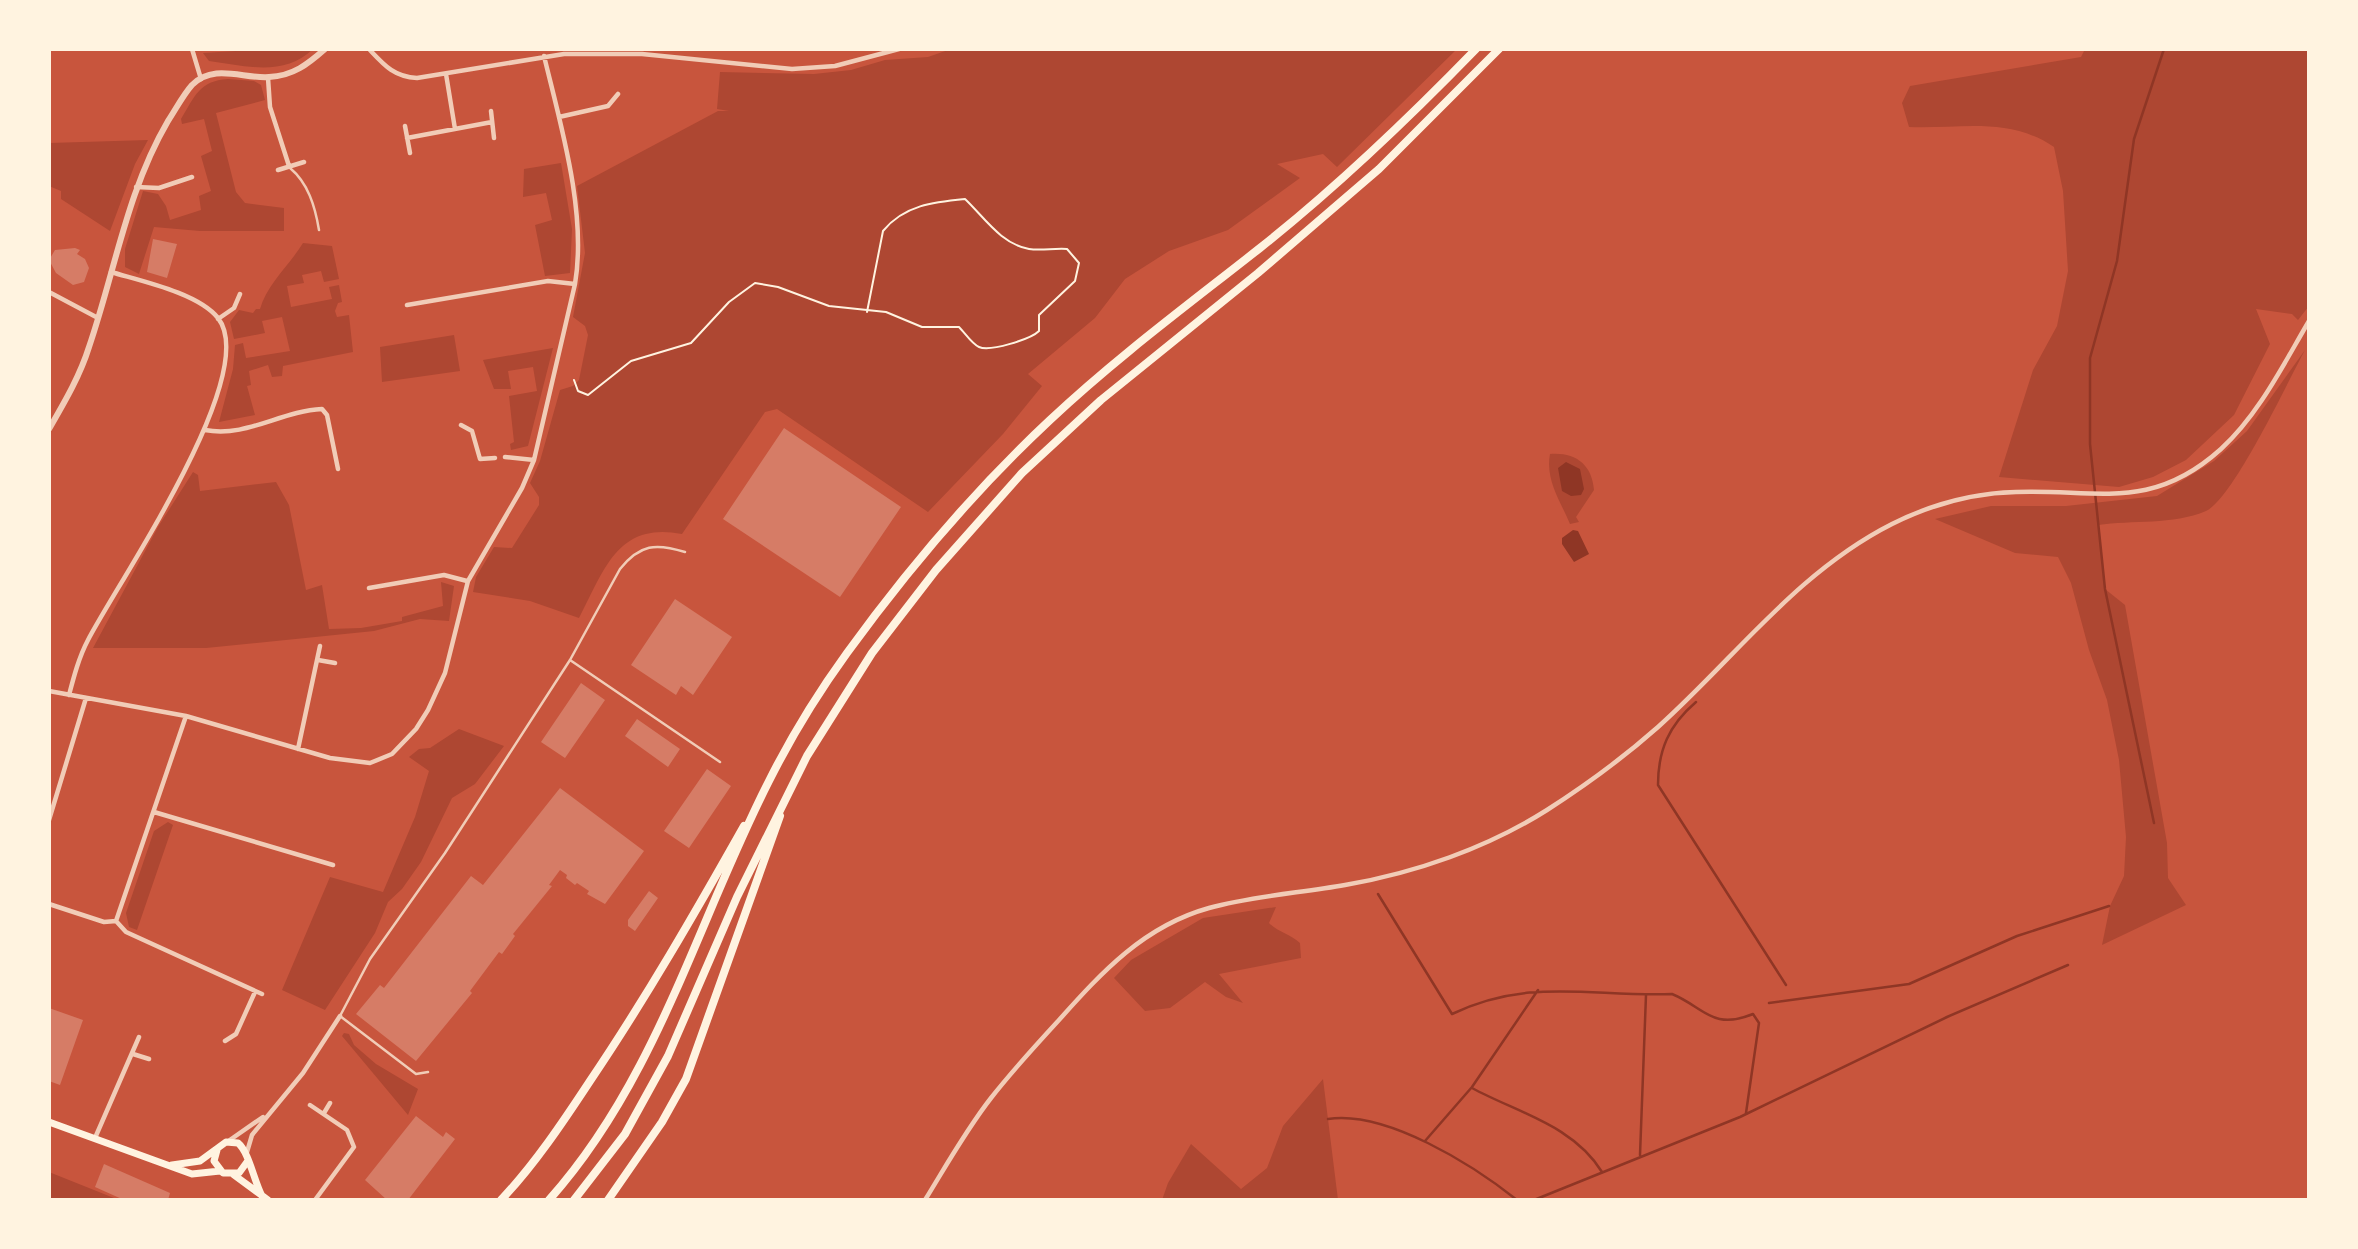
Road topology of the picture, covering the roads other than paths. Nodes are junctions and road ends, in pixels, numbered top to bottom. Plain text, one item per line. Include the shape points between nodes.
1 (192, 49) edge
2 (325, 49) edge
3 (369, 49) edge
4 (867, 49) edge
5 (900, 49) edge
6 (1476, 49) edge
7 (1499, 49) edge
8 (544, 56) junction
9 (870, 58) junction
10 (446, 74) junction
11 (268, 78) junction
12 (201, 79) junction
13 (618, 94) dead end
14 (491, 111) dead end
15 (559, 117) junction
16 (492, 122) junction
17 (405, 126) dead end
18 (455, 129) junction
19 (407, 138) junction
20 (494, 138) dead end
21 (410, 153) dead end
22 (304, 162) dead end
23 (289, 166) junction
24 (278, 170) dead end
25 (192, 177) dead end
26 (136, 187) junction
27 (319, 230) dead end
28 (111, 272) junction
29 (575, 284) junction
30 (49, 292) edge
31 (240, 294) dead end
32 (407, 304) dead end
33 (98, 318) junction
34 (218, 319) junction
35 (2309, 321) edge
36 (461, 425) dead end
37 (49, 429) edge
38 (205, 429) junction
39 (505, 457) dead end
40 (495, 458) dead end
41 (534, 460) junction
42 (338, 469) dead end
43 (685, 552) dead end
44 (468, 581) junction
45 (369, 588) dead end
46 (320, 646) dead end
47 (318, 660) junction
48 (570, 660) junction
49 (335, 663) dead end
50 (49, 691) edge
51 (69, 695) junction
52 (86, 698) junction
53 (186, 716) junction
54 (298, 749) junction
55 (720, 762) dead end
56 (768, 783) junction
57 (789, 790) junction
58 (154, 812) junction
59 (49, 820) edge
60 (333, 865) dead end
61 (49, 904) edge
62 (116, 921) junction
63 (255, 992) junction
64 (262, 994) dead end
65 (340, 1016) junction
66 (139, 1037) dead end
67 (225, 1041) dead end
68 (133, 1054) junction
69 (149, 1059) dead end
70 (428, 1073) dead end
71 (330, 1103) dead end
72 (310, 1105) dead end
73 (324, 1113) junction
74 (265, 1116) junction
75 (49, 1122) edge
76 (95, 1139) junction
77 (226, 1142) junction
78 (217, 1149) junction
79 (247, 1156) junction
80 (168, 1166) junction
81 (220, 1171) junction
82 (234, 1175) junction
83 (265, 1198) edge
84 (315, 1200) edge
85 (501, 1200) edge
86 (549, 1200) edge
87 (574, 1200) edge
88 (608, 1200) edge
89 (925, 1200) edge

1 - 12 street
2 - 11 street via 298,70
3 - 10 street via 397,75
4 - 9 street
5 - 9 street
6 - 56 highway via 1329,190 1118,360 981,489 908,572 845,656
7 - 57 highway via 1360,186 1101,400 1022,474 936,570 872,653
8 - 9 street via 621,53 792,69
8 - 10 street
8 - 15 street
10 - 18 street
11 - 12 street via 218,73
11 - 23 street via 270,107
12 - 26 street via 187,91 169,120
13 - 15 street via 608,106
14 - 16 street
15 - 29 street via 578,242
16 - 18 street
16 - 20 street
17 - 19 street
18 - 19 street
19 - 21 street
22 - 23 street
23 - 24 street
23 - 27 lane via 302,178
25 - 26 street via 159,188
26 - 28 street
28 - 33 street
28 - 34 street via 194,300
29 - 32 street via 548,281
29 - 41 street
30 - 33 street
31 - 34 street via 231,311
33 - 37 street via 78,375
34 - 38 street via 226,336 227,357
35 - 89 street via 2243,426 2219,451 2186,474 2125,496 1993,493 1931,507 1893,523 1824,568 1783,603 1660,726 1587,784 1533,818 1450,857 1405,872 1233,903 1152,932 1095,981 990,1098
36 - 40 street via 472,431 480,458
38 - 42 street via 240,430 321,409 326,412
38 - 51 street via 87,642
39 - 41 street
41 - 44 street
43 - 48 lane via 653,545 631,555
44 - 45 street via 444,575
44 - 54 street via 445,673 422,719 401,747 370,763
46 - 47 street
47 - 49 street
47 - 54 street
48 - 55 lane
48 - 65 lane via 370,959
50 - 51 street
51 - 52 street
52 - 53 street
52 - 59 street
53 - 54 street
53 - 58 street
56 - 85 highway via 635,1014 566,1116
56 - 86 highway via 625,1097
57 - 87 highway via 646,1097 625,1134
57 - 88 highway via 686,1079 663,1122
58 - 60 street
58 - 62 street
61 - 62 street via 104,922
62 - 63 street via 126,932
63 - 64 street
63 - 67 street via 236,1034
65 - 70 lane via 416,1074
65 - 74 street via 303,1073
66 - 68 street
68 - 69 street
68 - 76 street
71 - 73 street
72 - 73 street
73 - 84 street via 347,1130 354,1147
74 - 77 street
74 - 79 street via 251,1135
75 - 76 main road
76 - 80 main road
77 - 78 main road
77 - 79 main road via 238,1143
78 - 80 main road via 200,1161
78 - 81 main road via 214,1161
79 - 82 main road via 244,1169
79 - 83 main road
80 - 81 main road via 192,1174
81 - 82 main road
82 - 83 main road

